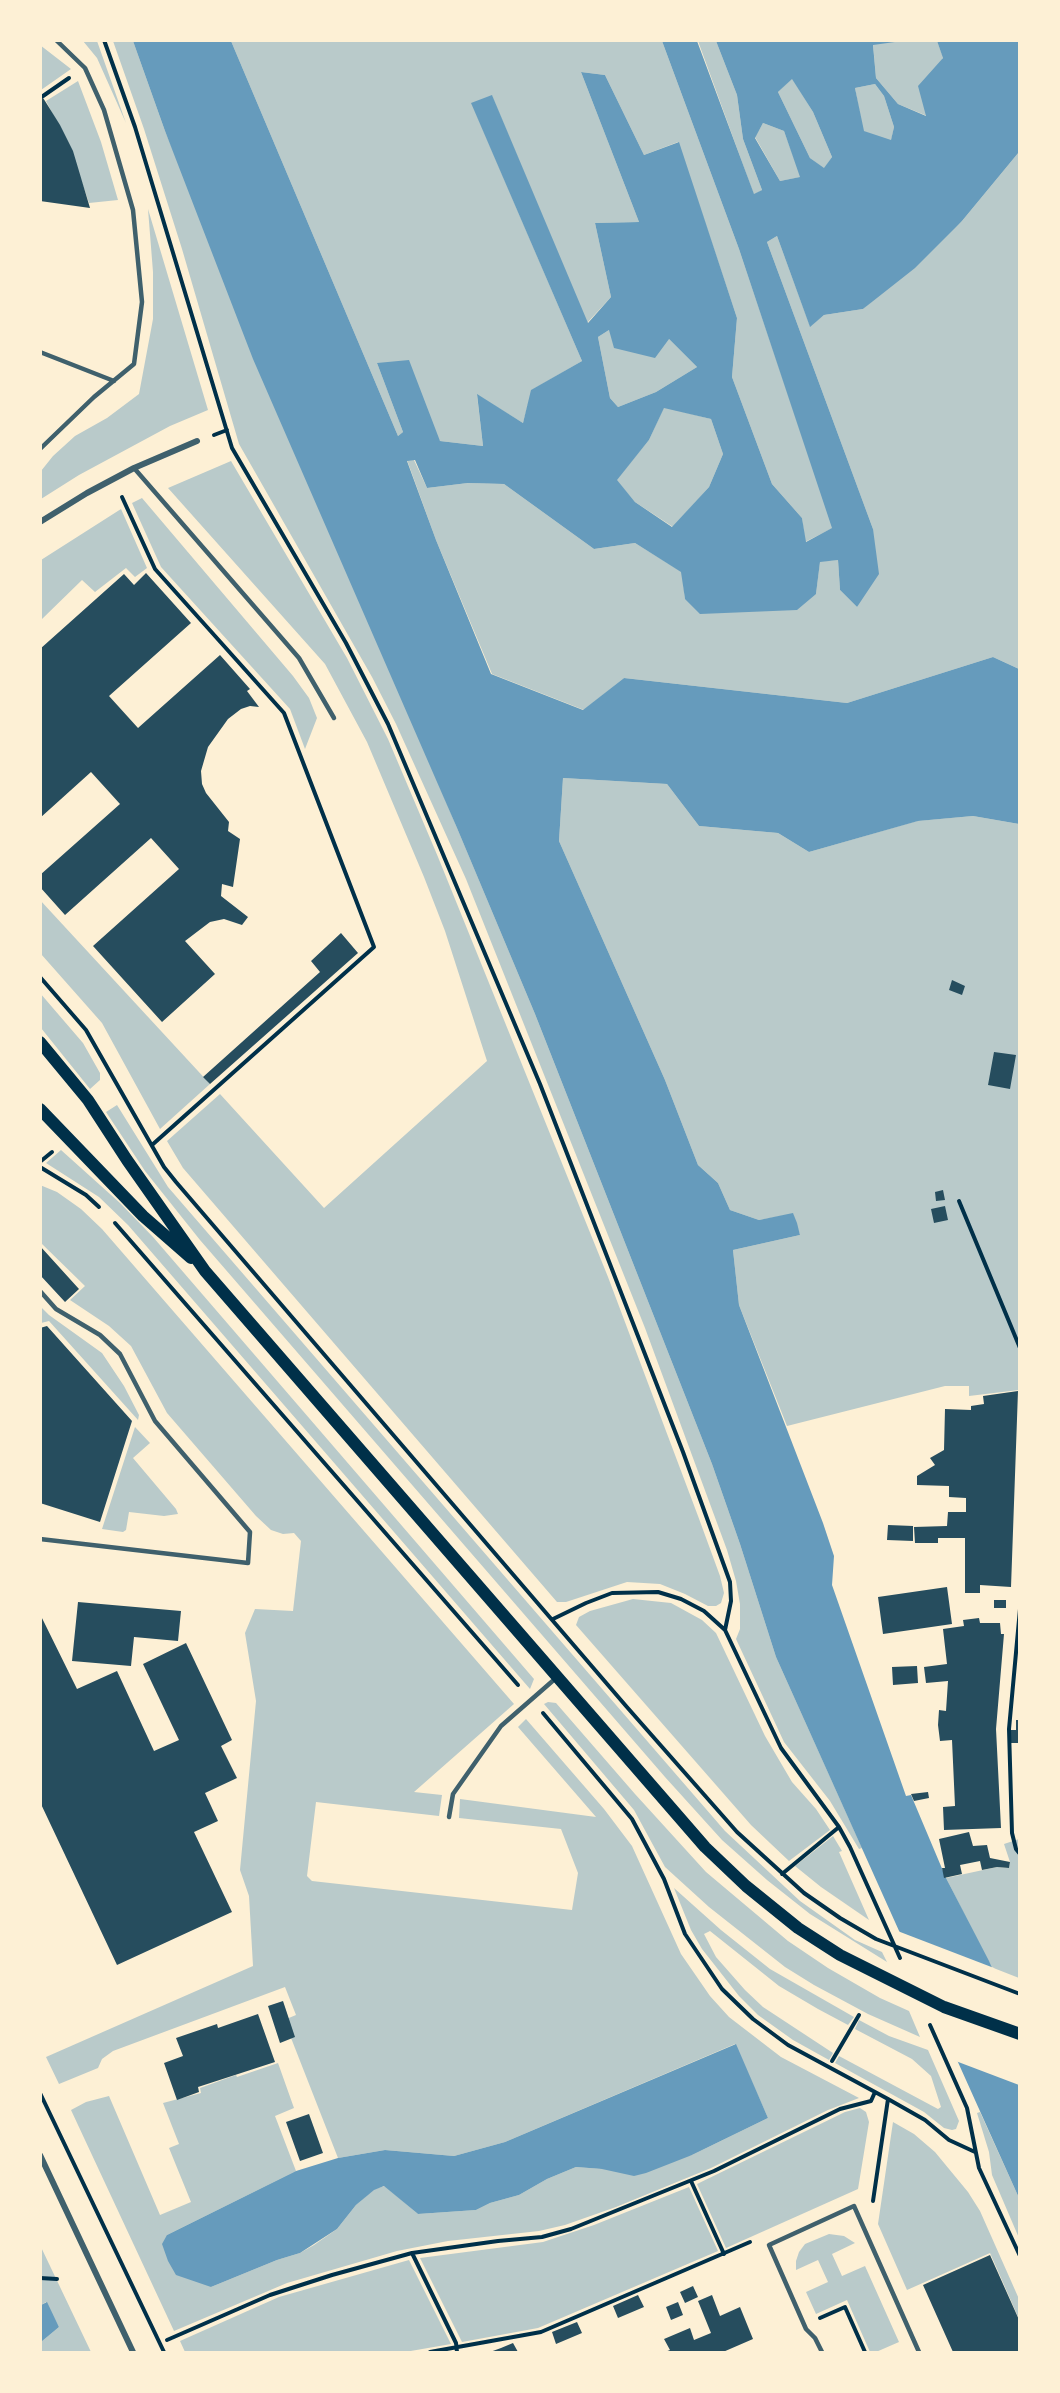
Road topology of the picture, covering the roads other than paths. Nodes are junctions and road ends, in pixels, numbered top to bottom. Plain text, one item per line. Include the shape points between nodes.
1 (56, 40) edge
2 (40, 352) edge
3 (114, 381) junction
4 (197, 441) dead end
5 (40, 449) edge
6 (134, 468) junction
7 (40, 522) edge
8 (334, 718) dead end
9 (40, 1042) edge
10 (40, 1109) edge
11 (205, 1271) junction
12 (40, 1291) edge
13 (40, 1539) edge
14 (557, 1677) junction
15 (449, 1817) dead end
16 (1020, 2034) edge
17 (40, 2155) edge
18 (133, 2352) edge
19 (822, 2352) edge
20 (919, 2352) edge

1 - 3 lane via 85,68 104,110 133,210 142,302 134,364
2 - 3 lane
3 - 5 lane
4 - 6 street
6 - 7 street
6 - 8 lane via 299,658
9 - 11 main road via 88,1100
10 - 11 main road via 143,1216
11 - 14 main road
12 - 13 lane via 56,1309 100,1335 120,1354 155,1421 250,1532 248,1563
14 - 15 lane via 501,1726 453,1794
14 - 16 main road via 705,1847 798,1928 897,1985 984,2023
17 - 18 street
19 - 20 lane via 806,2329 769,2245 854,2206

